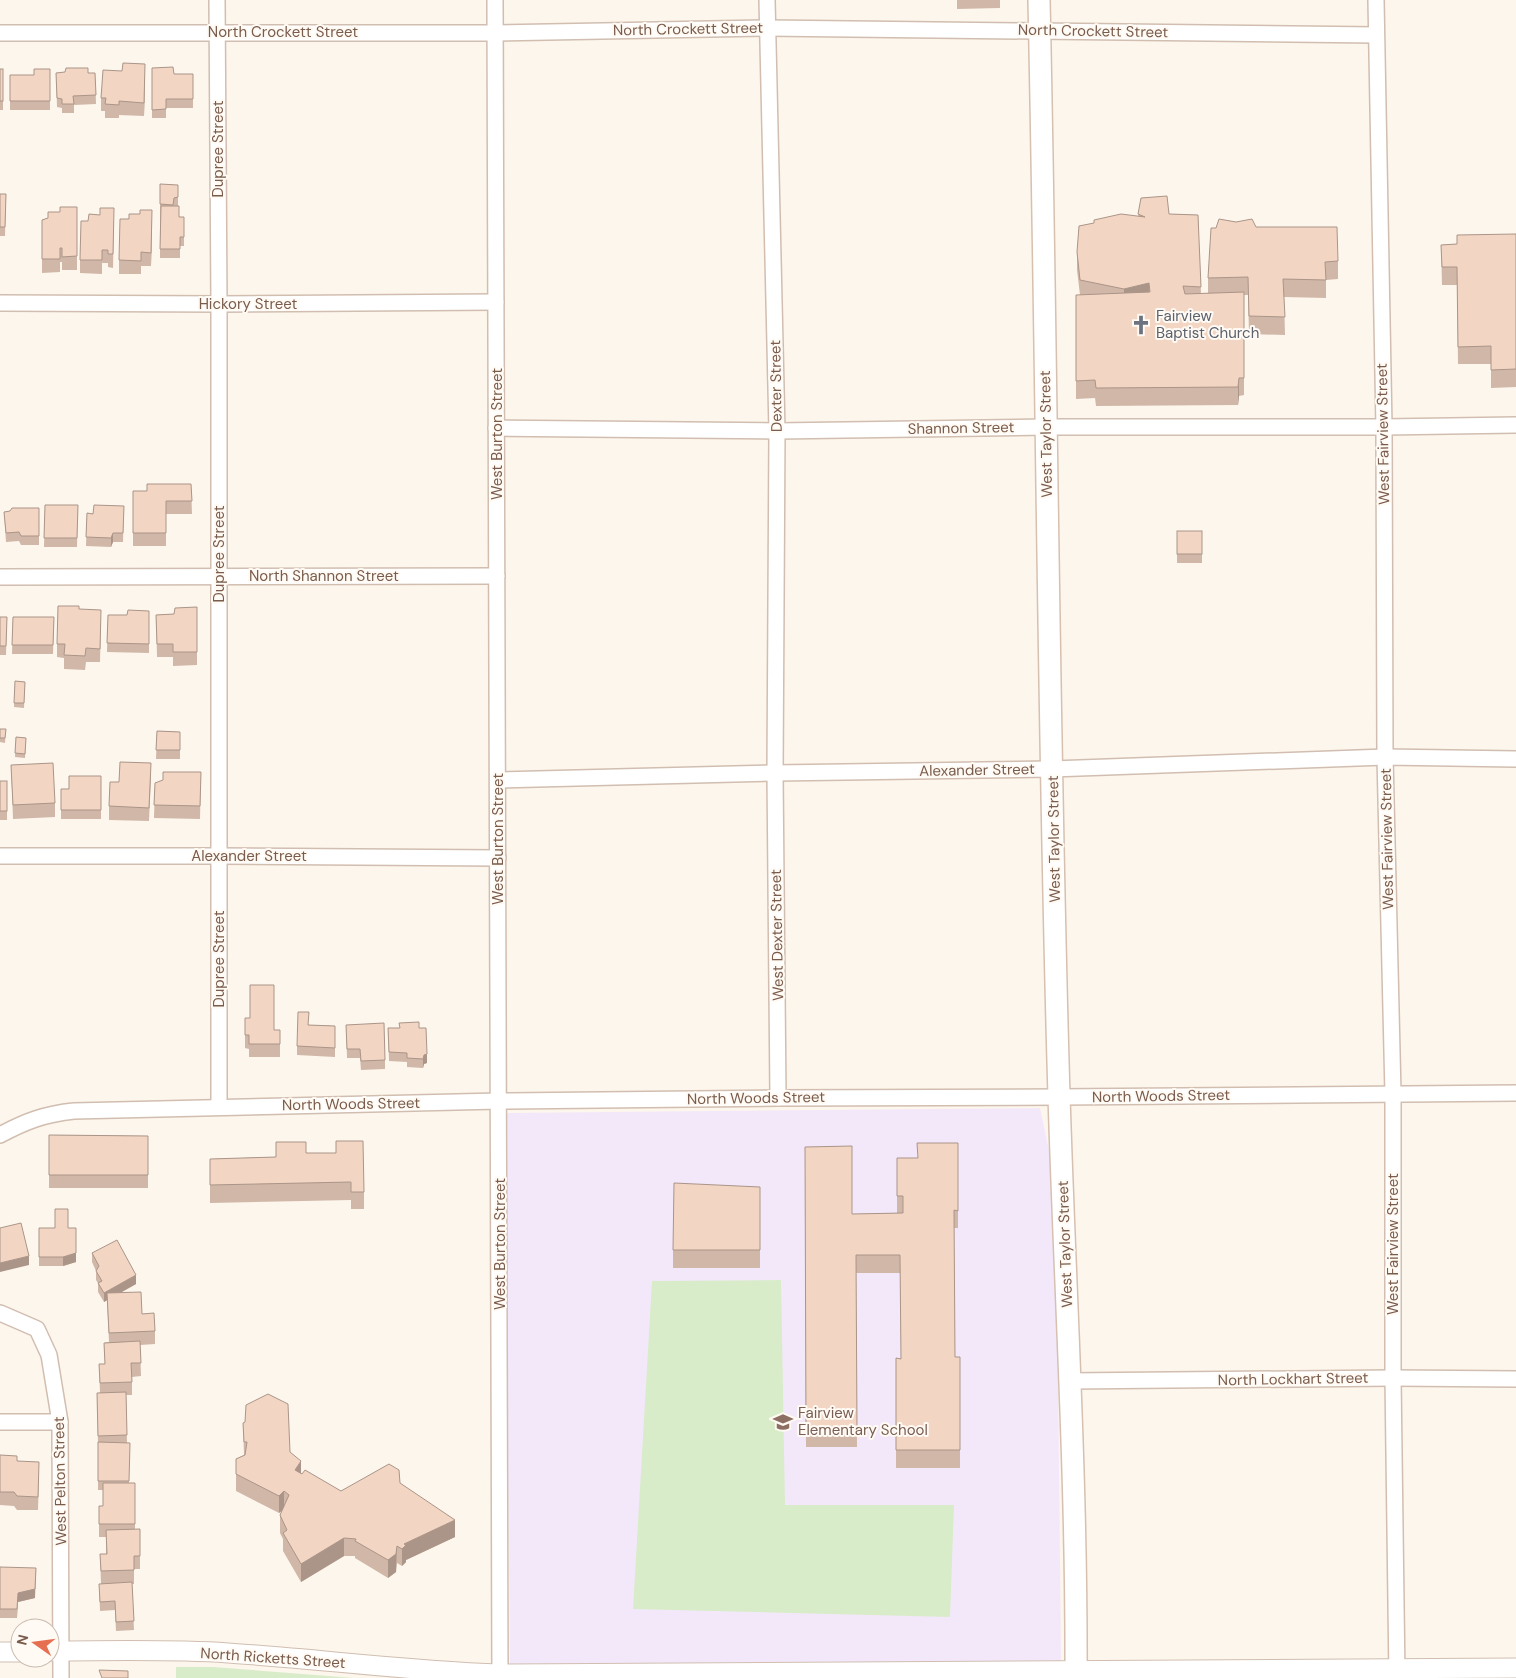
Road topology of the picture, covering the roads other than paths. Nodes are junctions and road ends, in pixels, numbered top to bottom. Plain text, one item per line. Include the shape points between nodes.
1 (217, 0) edge
2 (495, 0) edge
3 (767, 0) edge
4 (1039, 0) edge
5 (1376, 0) edge
6 (767, 28) junction
7 (1039, 30) junction
8 (0, 32) edge
9 (218, 32) junction
10 (495, 33) junction
11 (1376, 36) junction
12 (496, 302) junction
13 (0, 303) edge
14 (219, 304) junction
15 (1516, 425) edge
16 (1045, 427) junction
17 (1384, 427) junction
18 (496, 428) junction
19 (777, 431) junction
20 (0, 576) edge
21 (219, 576) junction
22 (497, 576) junction
23 (1385, 757) junction
24 (1516, 759) edge
25 (1052, 769) junction
26 (776, 773) junction
27 (498, 780) junction
28 (0, 856) edge
29 (219, 856) junction
30 (498, 858) junction
31 (1516, 1093) edge
32 (1393, 1094) junction
33 (1059, 1097) junction
34 (778, 1098) junction
35 (499, 1101) junction
36 (219, 1107) junction
37 (0, 1135) edge
38 (0, 1313) edge
39 (1393, 1378) junction
40 (1516, 1379) edge
41 (1070, 1382) junction
42 (0, 1422) edge
43 (60, 1422) junction
44 (56, 1618) edge
45 (60, 1651) edge
46 (1516, 1668) edge
47 (1397, 1673) edge
48 (1076, 1674) edge
49 (500, 1676) edge

1 - 9 street, Dupree Street
2 - 10 street, West Burton Street
3 - 6 street, Dexter Street
4 - 7 main road, West Taylor Street
5 - 11 street, West Fairview Street
6 - 7 street, North Crockett Street
6 - 10 street, North Crockett Street
6 - 19 street, Dexter Street
7 - 11 street, North Crockett Street
7 - 16 main road, West Taylor Street
8 - 9 street, North Crockett Street
9 - 10 street, North Crockett Street
9 - 14 street, Dupree Street
10 - 12 street, West Burton Street
11 - 17 street, West Fairview Street
12 - 14 street, Hickory Street
12 - 18 street, West Burton Street
13 - 14 street, Hickory Street
14 - 21 street, Dupree Street
15 - 17 street, Shannon Street
16 - 17 street, Shannon Street
16 - 19 street, Shannon Street
16 - 25 main road, West Taylor Street
17 - 23 street, West Fairview Street
18 - 19 street, Shannon Street
18 - 22 street, West Burton Street
19 - 26 street, Dexter Street
20 - 21 street, North Shannon Street
21 - 22 street, North Shannon Street
21 - 29 street, Dupree Street
22 - 27 street, West Burton Street
23 - 24 street, Alexander Street
23 - 25 street, Alexander Street
23 - 32 street, West Fairview Street
25 - 26 street, Alexander Street
25 - 33 main road, West Taylor Street
26 - 27 street, Alexander Street
26 - 34 street, West Dexter Street
27 - 30 street, West Burton Street
28 - 29 street, Alexander Street
29 - 30 street, Alexander Street
29 - 36 street, Dupree Street
30 - 35 street, West Burton Street
31 - 32 street, North Woods Street
32 - 33 street, North Woods Street
32 - 39 street, West Fairview Street
33 - 34 street, North Woods Street
33 - 41 main road, West Taylor Street
34 - 35 street, North Woods Street
35 - 36 street, North Woods Street
35 - 49 street, West Burton Street
36 - 37 street, North Woods Street via 74,1110 24,1122
38 - 43 street, West Pelton Street via 37,1329 50,1355
39 - 40 street, North Lockhart Street
39 - 41 street, North Lockhart Street
39 - 47 street, West Fairview Street
41 - 48 main road, West Taylor Street
42 - 43 street
43 - 44 street, West Pelton Street
45 - 49 street, North Ricketts Street via 229,1653
46 - 47 street, North Ricketts Street
47 - 48 street, North Ricketts Street
48 - 49 street, North Ricketts Street

